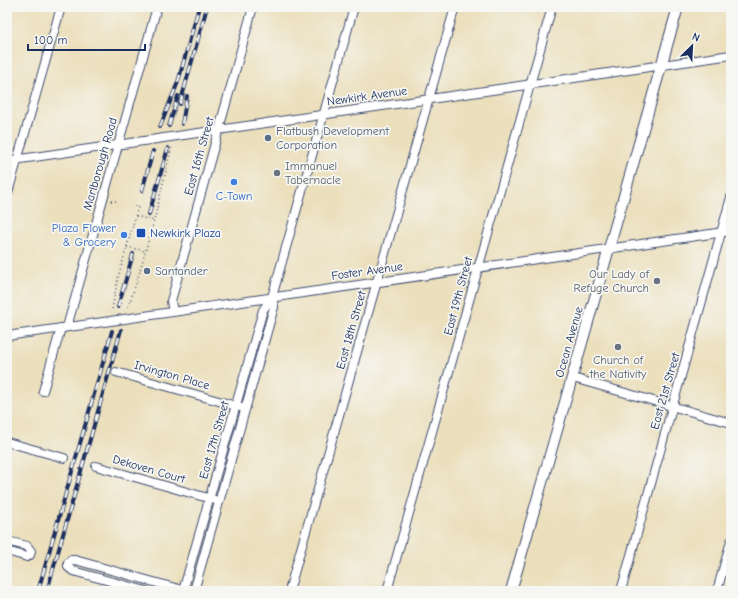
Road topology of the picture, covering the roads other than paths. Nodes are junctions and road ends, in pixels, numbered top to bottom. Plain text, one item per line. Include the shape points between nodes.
1 (61, 7) edge
2 (157, 7) edge
3 (254, 7) edge
4 (354, 7) edge
5 (455, 7) edge
6 (552, 7) edge
7 (678, 7) edge
8 (731, 55) edge
9 (661, 65) junction
10 (530, 85) junction
11 (429, 100) junction
12 (323, 115) junction
13 (219, 130) junction
14 (118, 145) junction
15 (17, 160) junction
16 (7, 161) edge
17 (7, 196) edge
18 (731, 197) edge
19 (731, 231) edge
20 (721, 232) junction
21 (609, 248) junction
22 (479, 267) junction
23 (378, 281) junction
24 (272, 297) junction
25 (173, 312) junction
26 (64, 327) junction
27 (7, 336) edge
28 (116, 372) dead end
29 (572, 378) junction
30 (43, 391) dead end
31 (236, 405) junction
32 (672, 406) junction
33 (246, 408) junction
34 (731, 423) edge
35 (7, 442) edge
36 (64, 458) dead end
37 (96, 466) dead end
38 (210, 499) junction
39 (219, 501) junction
40 (7, 541) edge
41 (731, 541) edge
42 (7, 551) edge
43 (118, 572) junction
44 (116, 583) junction
45 (146, 591) edge
46 (184, 591) edge
47 (194, 591) edge
48 (289, 591) edge
49 (388, 591) edge
50 (511, 591) edge
51 (620, 591) edge
52 (717, 591) edge

1 - 15 street
2 - 14 street, Marlborough Road
3 - 13 street, East 16th Street
4 - 12 street, East 17th Street
5 - 11 street, East 18th Street
6 - 10 street, East 19th Street
7 - 9 main road, Ocean Avenue
8 - 9 street, Newkirk Avenue
9 - 10 street, Newkirk Avenue
9 - 21 main road, Ocean Avenue
10 - 11 street, Newkirk Avenue
10 - 22 street, East 19th Street
11 - 12 street, Newkirk Avenue
11 - 23 street, East 18th Street
12 - 13 street, Newkirk Avenue
12 - 24 street, East 17th Street
13 - 14 street, Newkirk Avenue
13 - 25 street, East 16th Street via 171,301
14 - 15 street, Newkirk Avenue
14 - 26 street, Marlborough Road
15 - 16 street, Newkirk Avenue
15 - 17 street
18 - 20 street, East 21st Street
19 - 20 street, Foster Avenue
20 - 21 street, Foster Avenue
20 - 32 street, East 21st Street
21 - 22 street, Foster Avenue
21 - 29 main road, Ocean Avenue
22 - 23 street, Foster Avenue
22 - 49 street, East 19th Street
23 - 24 street, Foster Avenue
23 - 48 street, East 18th Street
24 - 25 street, Foster Avenue
24 - 31 street, East 17th Street via 263,310
24 - 33 street, East 17th Street via 274,307
25 - 26 street, Foster Avenue
26 - 27 street, Foster Avenue
26 - 30 street, Marlborough Road
28 - 31 street, Irvington Place
29 - 32 street
29 - 50 main road, Ocean Avenue
31 - 33 street, Irvington Place
31 - 38 street, East 17th Street
32 - 34 street
32 - 51 street, East 21st Street
33 - 39 street, East 17th Street
35 - 36 street
37 - 38 street, Dekoven Court
38 - 39 street, Dekoven Court
38 - 46 street, East 17th Street
39 - 47 street, East 17th Street
40 - 42 street via 27,546 31,551 27,557
41 - 52 street
43 - 44 street
43 - 44 street via 73,560 68,563 68,568 73,571
43 - 46 street
44 - 45 street

